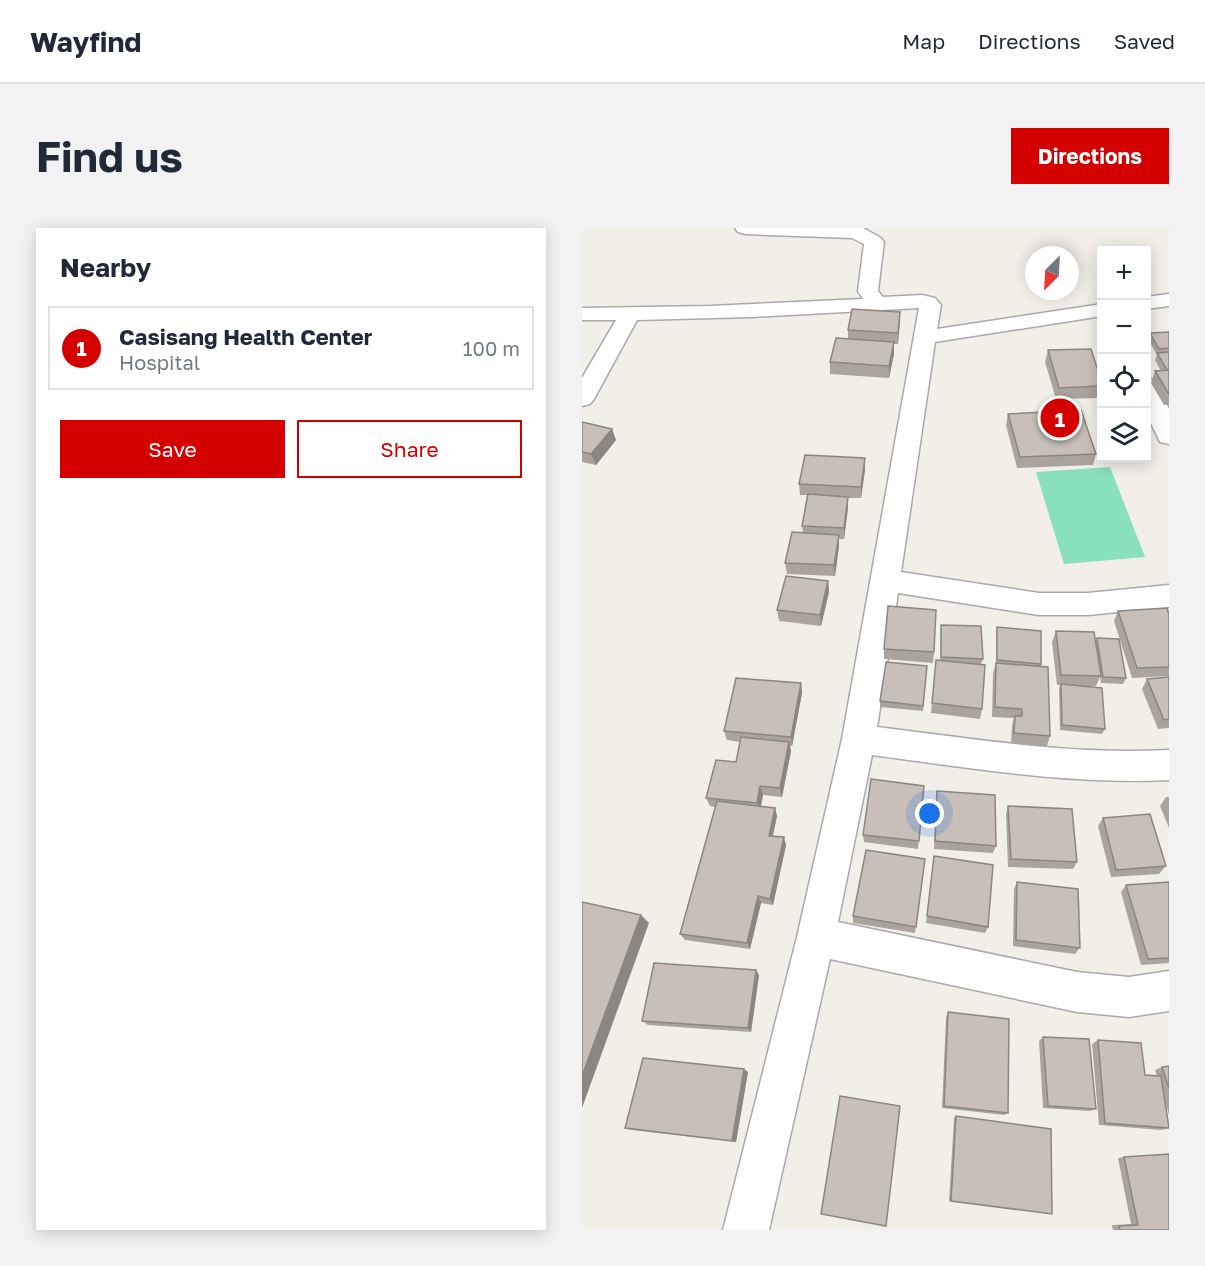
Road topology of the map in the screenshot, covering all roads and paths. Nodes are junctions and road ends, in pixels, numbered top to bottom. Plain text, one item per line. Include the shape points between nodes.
1 (746, 228) edge
2 (1169, 300) edge
3 (1151, 302) edge
4 (877, 304) junction
5 (1097, 311) edge
6 (582, 314) edge
7 (630, 314) junction
8 (926, 336) junction
9 (1151, 396) edge
10 (582, 399) edge
11 (1169, 436) edge
12 (885, 580) junction
13 (1169, 596) edge
14 (859, 739) junction
15 (1169, 765) edge
16 (816, 937) junction
17 (1169, 991) edge
18 (746, 1230) edge

1 - 4 street via 856,232 866,236 874,242 868,291
2 - 3 street
4 - 7 street
4 - 8 street via 928,302
5 - 8 street
6 - 7 street
7 - 10 street
8 - 12 street
9 - 11 street
12 - 13 street via 1039,604 1088,604
12 - 14 street
14 - 15 street via 1078,766
14 - 16 street
16 - 17 street via 1077,992 1129,997
16 - 18 street

